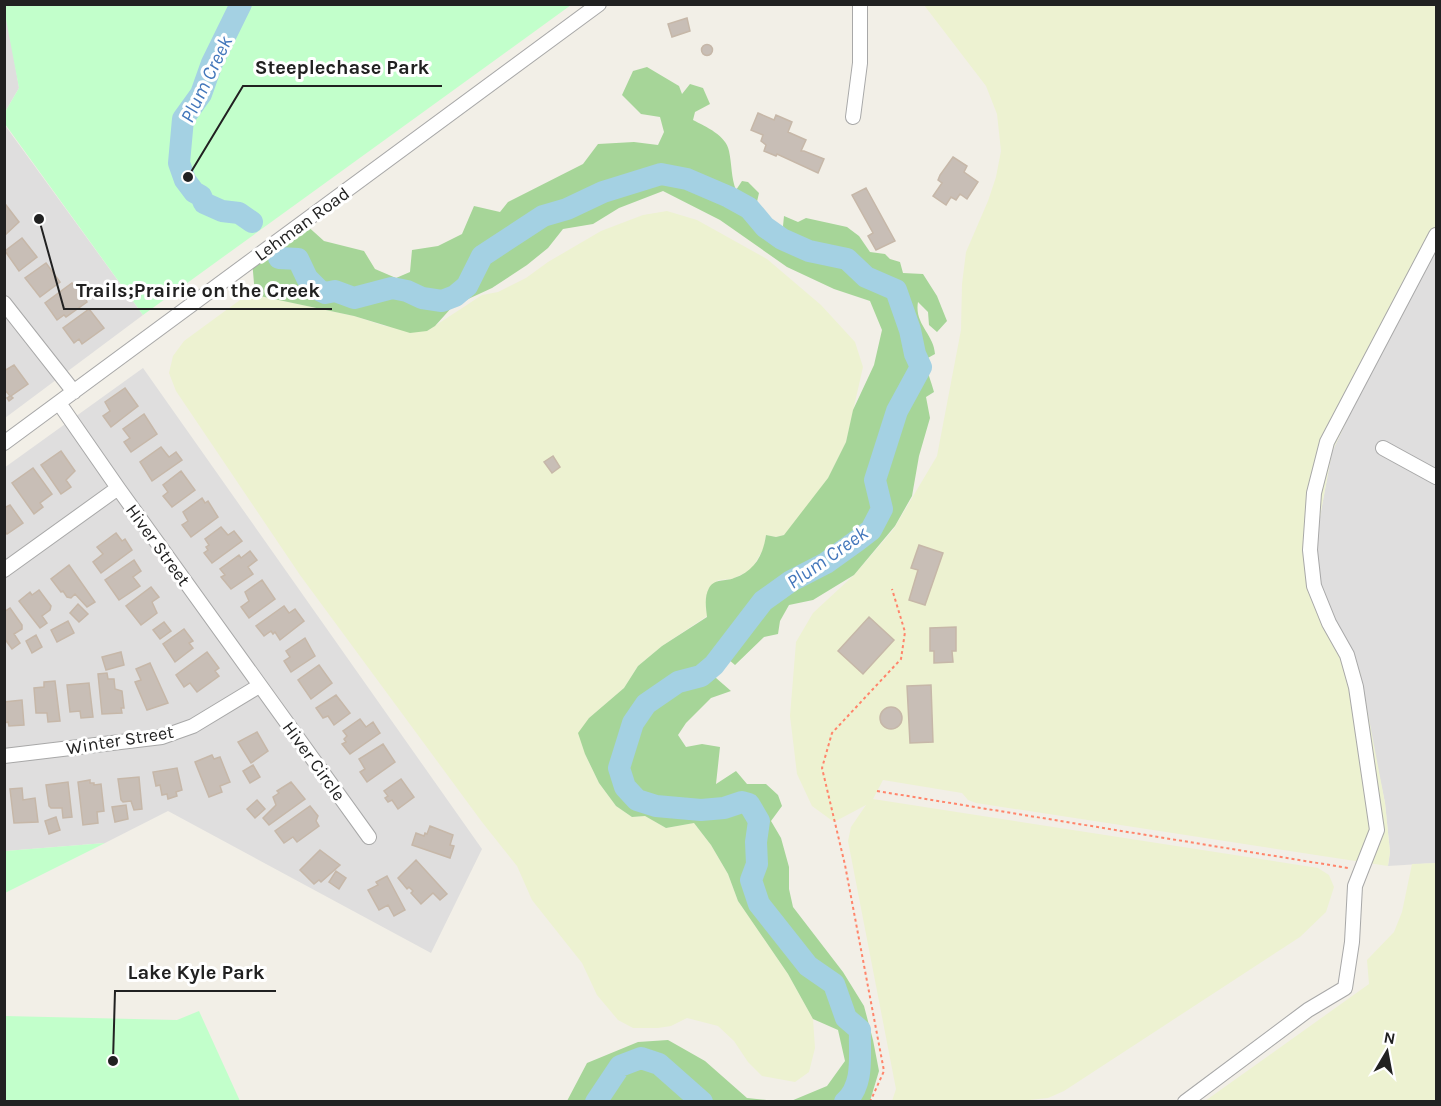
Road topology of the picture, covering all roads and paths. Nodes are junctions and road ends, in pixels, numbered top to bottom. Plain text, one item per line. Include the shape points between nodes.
1 (598, 4) edge
2 (860, 4) edge
3 (853, 117) dead end
4 (1437, 235) edge
5 (4, 303) edge
6 (74, 392) junction
7 (59, 403) junction
8 (4, 443) edge
9 (1383, 448) dead end
10 (1437, 477) edge
11 (118, 488) junction
12 (4, 570) edge
13 (892, 589) dead end
14 (259, 686) junction
15 (4, 756) edge
16 (877, 791) dead end
17 (369, 837) dead end
18 (1361, 870) junction
19 (870, 1101) edge
20 (1185, 1101) edge

1 - 6 street, Lehman Road
2 - 3 street via 860,63
4 - 18 street via 1327,442 1314,493 1310,550 1314,586 1347,655 1356,687 1377,830
5 - 6 street
6 - 7 street, Lehman Road
7 - 8 street, Lehman Road
7 - 11 street, Hiver Street
9 - 10 street
11 - 12 street
11 - 14 street, Hiver Street
13 - 19 path via 905,632 901,659 832,734 822,768 845,865 884,1071
14 - 15 street, Winter Street via 193,726 162,737
14 - 17 street, Hiver Circle
16 - 18 path
18 - 20 street via 1355,886 1345,988 1308,1010

